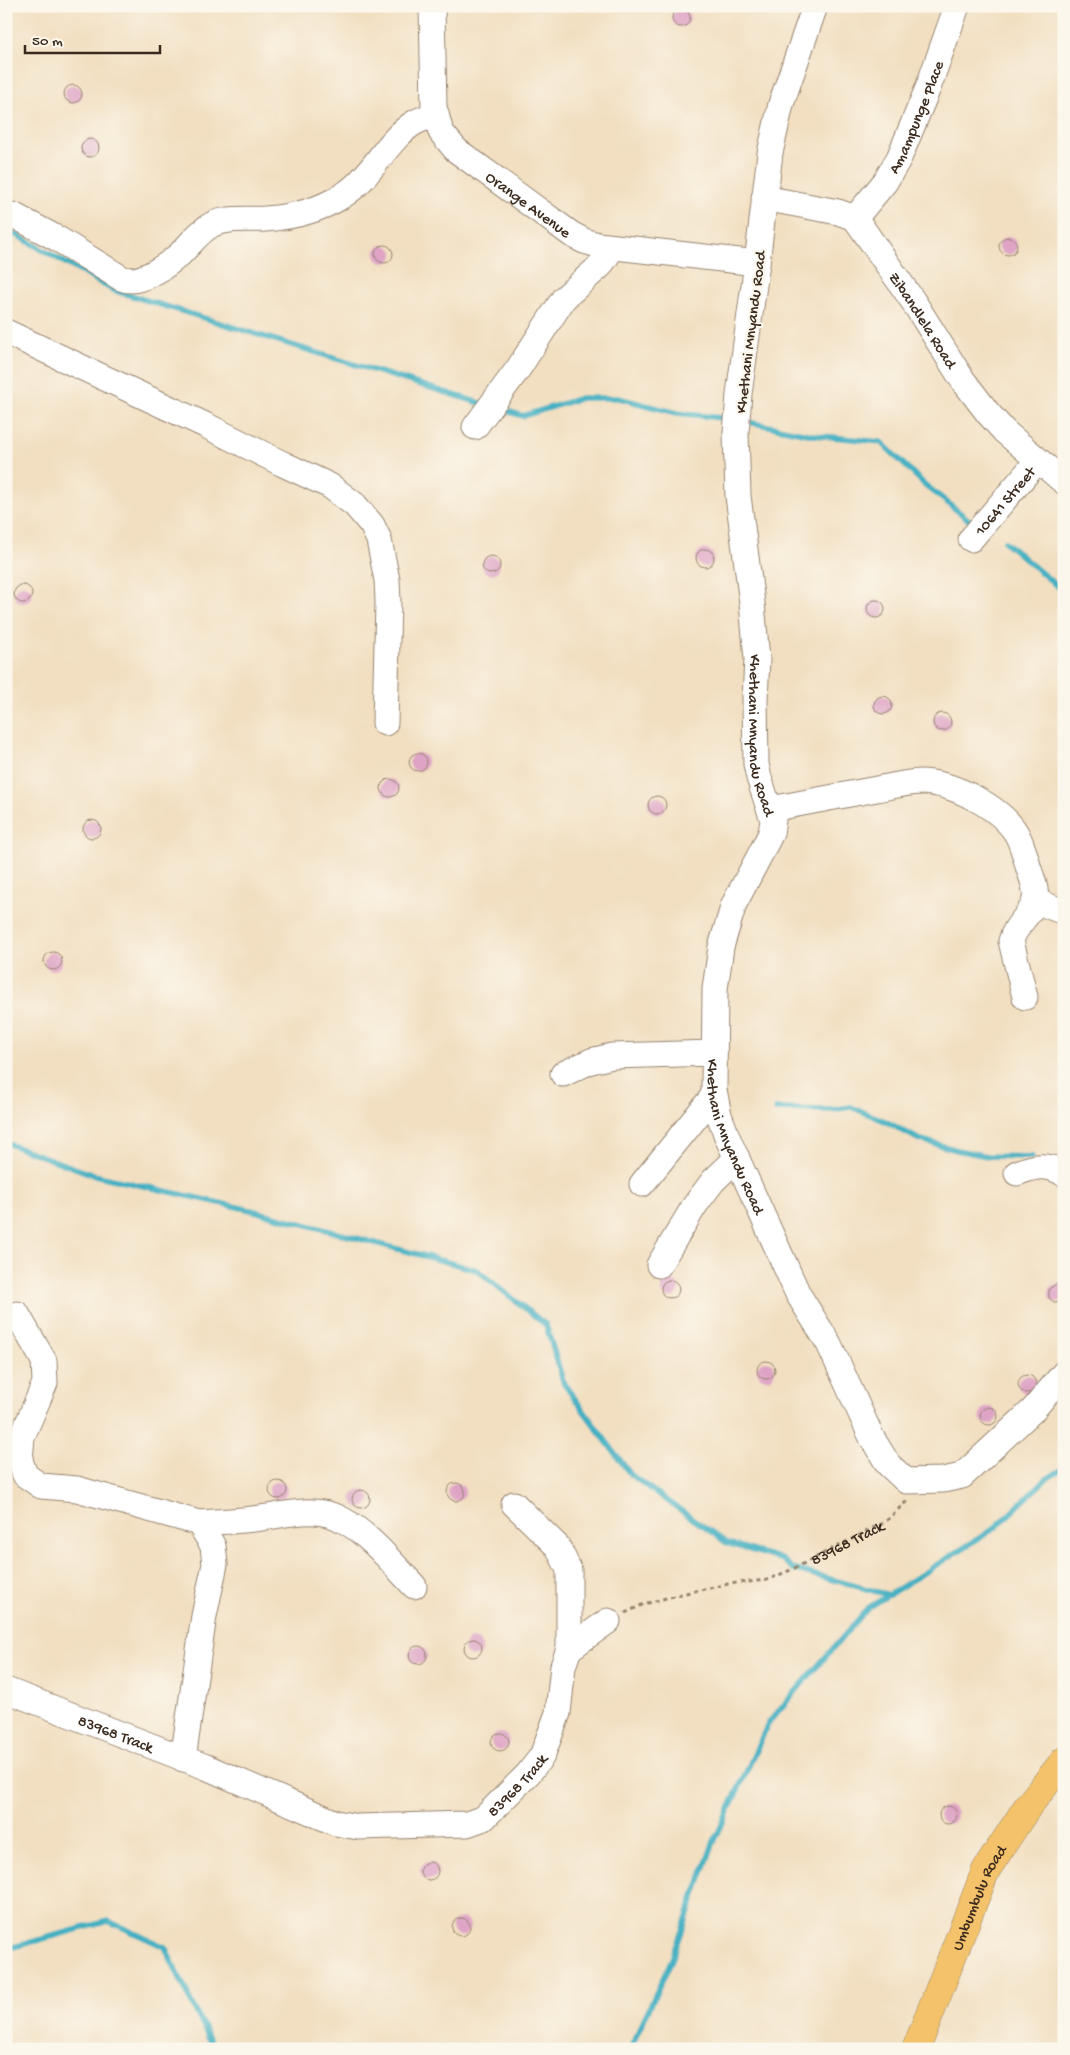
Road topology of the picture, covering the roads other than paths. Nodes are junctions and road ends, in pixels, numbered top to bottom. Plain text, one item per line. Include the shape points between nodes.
1 (432, 6) edge
2 (815, 6) edge
3 (957, 6) edge
4 (436, 114) junction
5 (764, 198) junction
6 (6, 214) edge
7 (855, 218) junction
8 (613, 247) junction
9 (757, 264) junction
10 (6, 332) edge
11 (475, 426) dead end
12 (1038, 460) junction
13 (1064, 482) edge
14 (971, 539) dead end
15 (386, 723) dead end
16 (771, 809) junction
17 (1035, 901) junction
18 (1064, 912) edge
19 (1025, 997) dead end
20 (714, 1053) junction
21 (563, 1074) dead end
22 (714, 1095) junction
23 (737, 1158) junction
24 (1017, 1173) dead end
25 (1064, 1174) edge
26 (642, 1184) dead end
27 (659, 1265) dead end
28 (17, 1314) dead end
29 (1064, 1373) edge
30 (514, 1504) dead end
31 (199, 1523) junction
32 (414, 1586) dead end
33 (608, 1621) road end
34 (569, 1649) junction
35 (6, 1690) edge
36 (183, 1759) junction
37 (1064, 1761) edge
38 (916, 2049) edge

1 - 4 street, Orange Avenue
2 - 5 street, Khethani Mnyandu Road via 781,104
3 - 7 street, Amampunge Place via 900,158
4 - 6 street via 415,123 397,137 364,177 343,196 300,214 212,224 164,266 133,280 121,278 58,239
4 - 8 street, Orange Avenue via 441,132 456,150 570,234 584,241
5 - 7 street
5 - 9 street, Khethani Mnyandu Road
7 - 12 street, Zibandlela Road via 962,379 1004,432
8 - 9 street, Orange Avenue
8 - 11 street via 600,266 564,298 518,369
9 - 16 street, Khethani Mnyandu Road via 736,433 738,496 757,660 756,764
10 - 15 street via 330,486 355,505 372,525 379,540 387,580
12 - 13 street, Zibandlela Road
12 - 14 street, 10641 Street
16 - 17 street via 923,782 969,795 993,810 1016,832 1033,882
16 - 20 street, Khethani Mnyandu Road via 774,820 771,833 734,904 721,946 715,989
17 - 18 street
17 - 19 street via 1010,941
20 - 21 street via 612,1056 591,1061
20 - 22 street, Khethani Mnyandu Road
22 - 23 street, Khethani Mnyandu Road
22 - 26 street
23 - 27 street via 713,1181 695,1205
23 - 29 street, Khethani Mnyandu Road via 798,1294 829,1344 872,1438 888,1464 906,1481 962,1476 1033,1410
24 - 25 street via 1043,1166
28 - 31 street via 44,1362 46,1382 22,1437 20,1460 25,1475 41,1486 77,1488
30 - 34 street, 83968 Track via 558,1547 569,1570
31 - 32 street via 298,1512 328,1513 345,1521 365,1537
31 - 36 street via 213,1546 215,1564
33 - 34 street
34 - 36 street, 83968 Track via 563,1666 558,1713 542,1756 484,1818 467,1824 358,1827 336,1823
35 - 36 street, 83968 Track
37 - 38 main road, Umbumbulu Road via 1028,1806 986,1870

